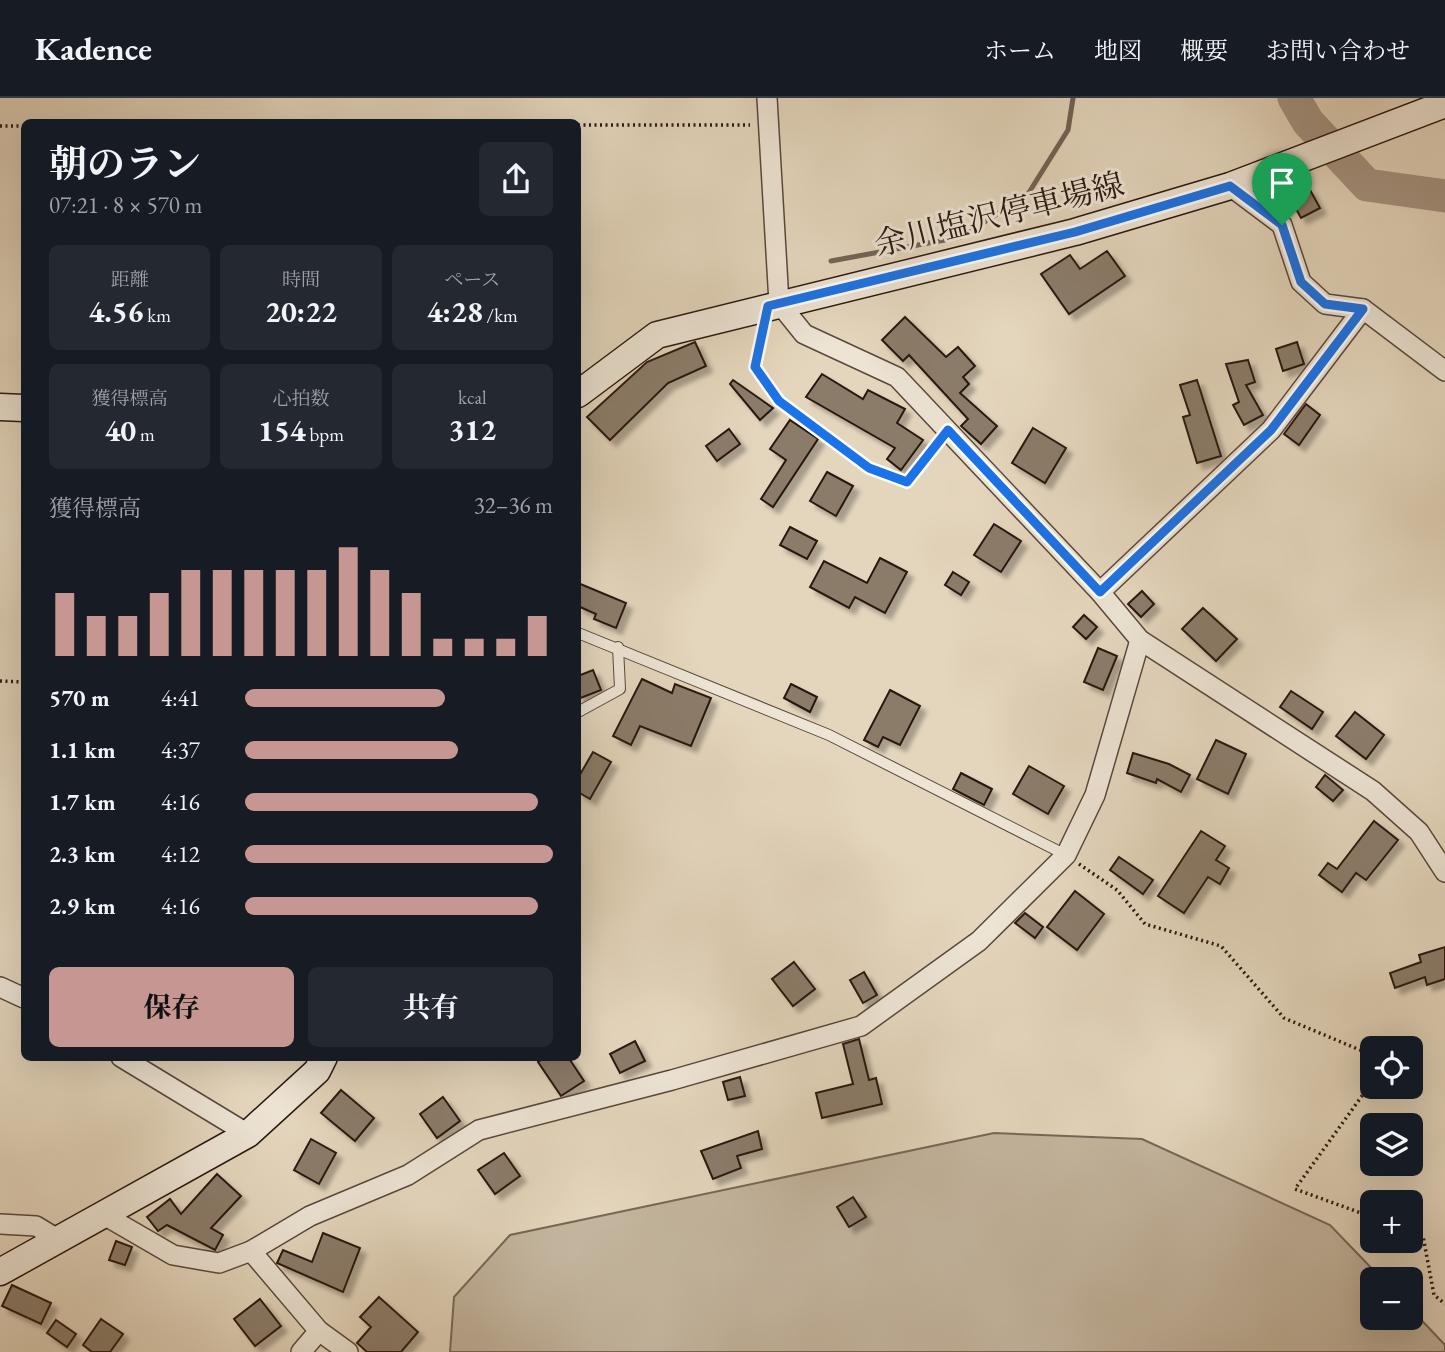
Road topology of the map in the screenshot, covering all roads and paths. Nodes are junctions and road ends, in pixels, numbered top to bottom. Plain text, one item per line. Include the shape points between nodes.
1 (767, 98) edge
2 (1445, 104) edge
3 (581, 125) edge
4 (768, 125) junction
5 (0, 126) edge
6 (21, 126) edge
7 (1230, 186) junction
8 (773, 305) junction
9 (1363, 309) junction
10 (1445, 372) edge
11 (581, 392) edge
12 (0, 407) edge
13 (21, 408) edge
14 (948, 430) junction
15 (1100, 592) junction
16 (581, 634) edge
17 (1140, 640) junction
18 (618, 647) junction
19 (0, 681) edge
20 (21, 682) edge
21 (581, 710) edge
22 (1066, 855) junction
23 (1445, 872) edge
24 (0, 987) edge
25 (21, 997) edge
26 (1360, 1050) edge
27 (128, 1061) edge
28 (322, 1061) edge
29 (1360, 1099) edge
30 (247, 1134) junction
31 (1360, 1213) edge
32 (104, 1215) junction
33 (0, 1224) edge
34 (1423, 1236) edge
35 (59, 1240) junction
36 (251, 1251) junction
37 (0, 1272) edge
38 (1445, 1304) edge
39 (319, 1332) junction
40 (301, 1352) edge
41 (348, 1352) edge

1 - 4 street
2 - 7 main road, 余川塩沢停車場線
3 - 4 path
4 - 8 street
5 - 6 path
7 - 8 main road, 余川塩沢停車場線 via 1075,232
7 - 9 street via 1282,225 1301,282 1325,304
8 - 11 main road, 余川塩沢停車場線 via 657,335
8 - 14 street via 804,334 897,377
8 - 14 lane via 755,367 779,401 869,468 907,482
9 - 10 street
9 - 15 street via 1271,430
12 - 13 main road
14 - 15 street
15 - 17 street
16 - 18 lane
17 - 22 street via 1095,795
17 - 23 street via 1373,791 1419,832
18 - 21 lane via 620,689
18 - 22 lane via 829,734
19 - 20 path
22 - 26 path via 1117,890 1145,924 1221,946 1284,1018
22 - 36 street via 979,940 861,1026 479,1130 408,1175 310,1216
24 - 25 street
27 - 30 street
28 - 30 main road via 317,1071
29 - 31 path via 1295,1189
30 - 32 main road
32 - 35 main road
32 - 36 street via 173,1255 219,1263
33 - 35 street via 36,1226
34 - 38 path via 1434,1295
35 - 37 main road
36 - 39 street
39 - 40 street
39 - 41 street

